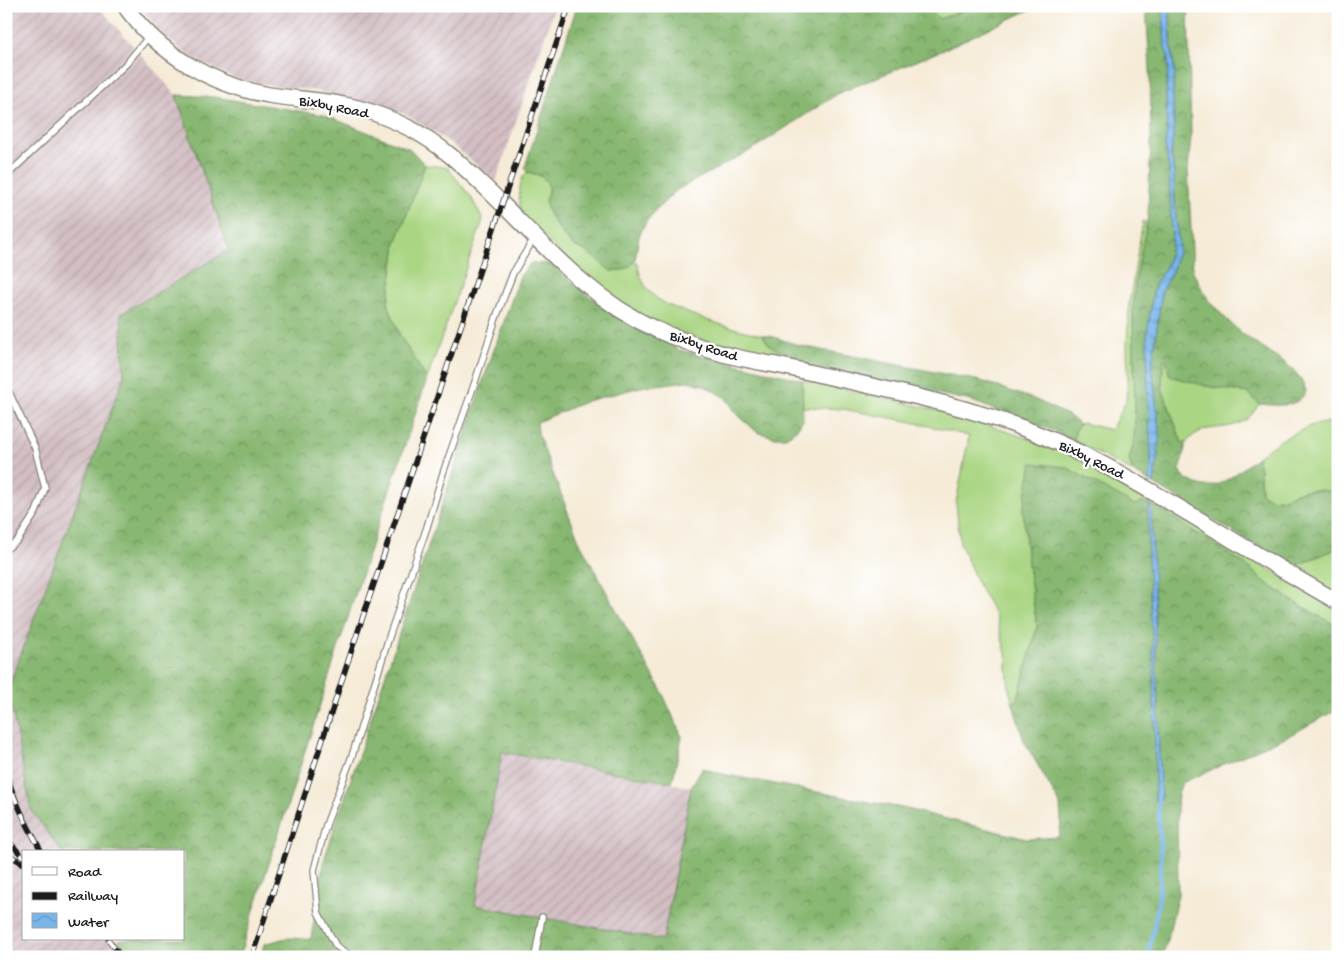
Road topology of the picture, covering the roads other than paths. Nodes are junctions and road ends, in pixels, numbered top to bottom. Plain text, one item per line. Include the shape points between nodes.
1 (125, 6) edge
2 (150, 35) junction
3 (6, 176) edge
4 (535, 237) junction
5 (6, 386) edge
6 (9, 398) edge
7 (6, 549) edge
8 (1338, 602) edge
9 (542, 918) dead end
10 (352, 957) edge
11 (535, 957) edge

1 - 2 street, Bixby Road
2 - 3 lane via 126,64
2 - 4 street, Bixby Road via 193,68 228,85 269,95 360,109 414,131 463,166
4 - 8 street, Bixby Road via 589,288 632,317 721,354 925,399 1000,420 1060,443 1158,494
4 - 10 lane via 513,273 497,315 352,756 326,825 314,870 318,912 336,946
5 - 6 lane
6 - 7 lane via 34,448 45,488 36,512 18,540
9 - 11 lane

